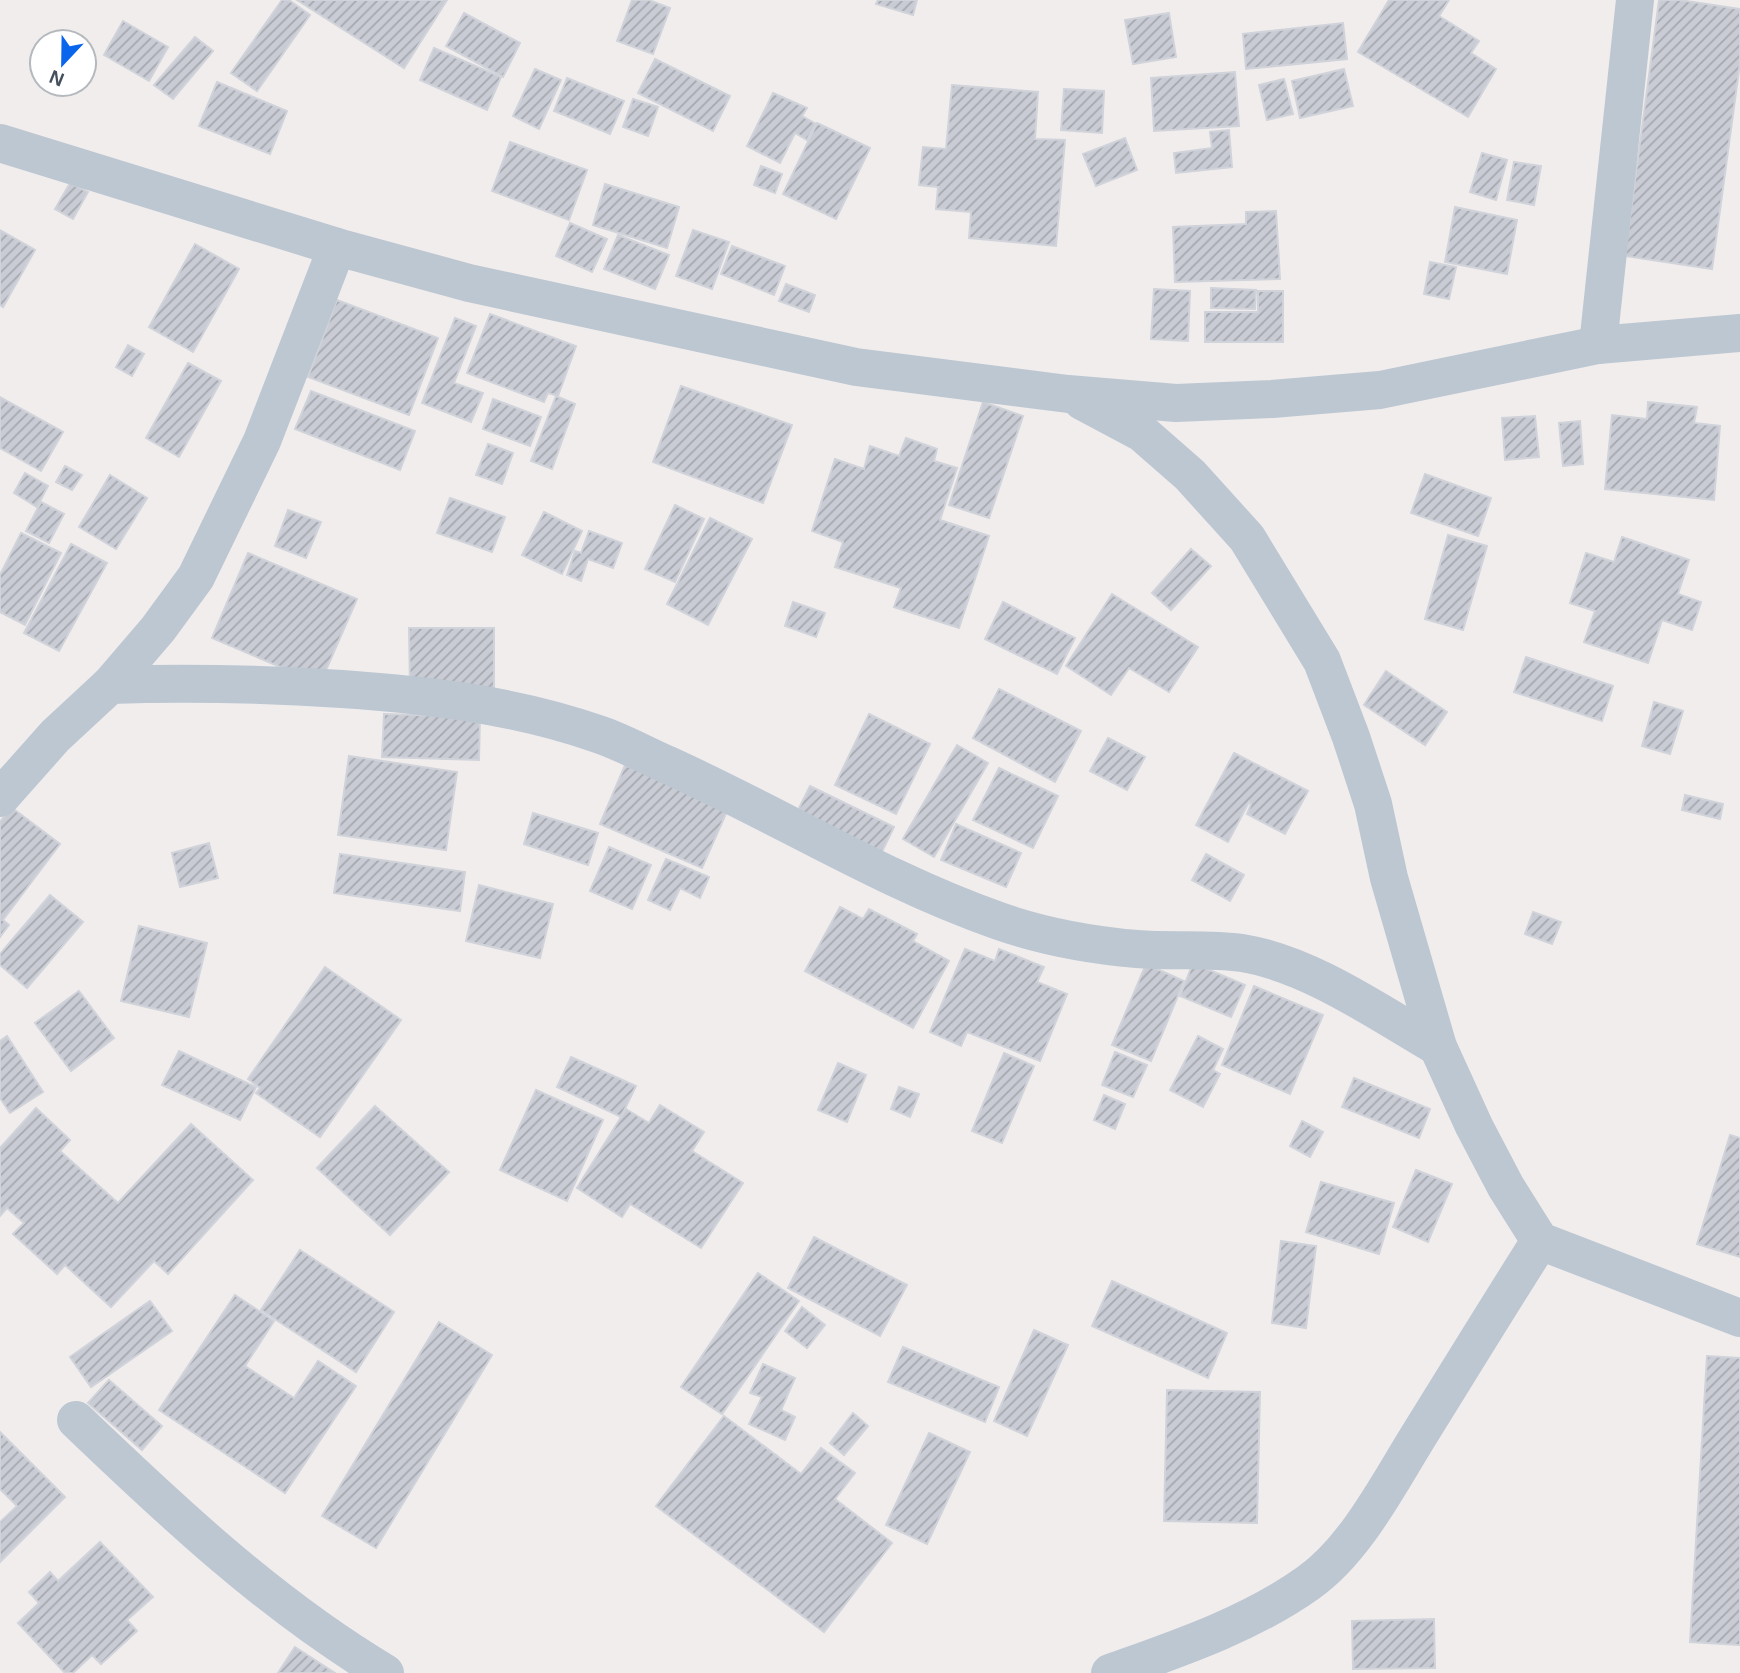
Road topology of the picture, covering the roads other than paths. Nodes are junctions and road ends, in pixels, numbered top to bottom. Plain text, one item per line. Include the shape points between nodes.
1 (1635, 0) edge
2 (0, 143) edge
3 (337, 247) junction
4 (1740, 332) edge
5 (1598, 345) junction
6 (1068, 394) junction
7 (110, 685) junction
8 (0, 798) edge
9 (1438, 1047) junction
10 (1539, 1241) junction
11 (1740, 1318) edge
12 (76, 1420) dead end
13 (385, 1673) edge
14 (1110, 1673) edge

1 - 5 street
2 - 3 street
3 - 6 street via 470,284 856,367
3 - 7 street via 262,441 196,577
4 - 5 street
5 - 6 street via 1380,390 1176,403
6 - 9 street via 1142,433 1190,475 1247,538 1322,661 1373,804
7 - 8 street via 55,736
7 - 9 street via 200,682 392,692 531,714 612,740 902,882 1001,922 1068,939 1241,953 1283,963
9 - 10 street via 1499,1175
10 - 11 street
10 - 14 street via 1344,1550 1309,1582 1259,1613
12 - 13 street via 165,1506 237,1566

